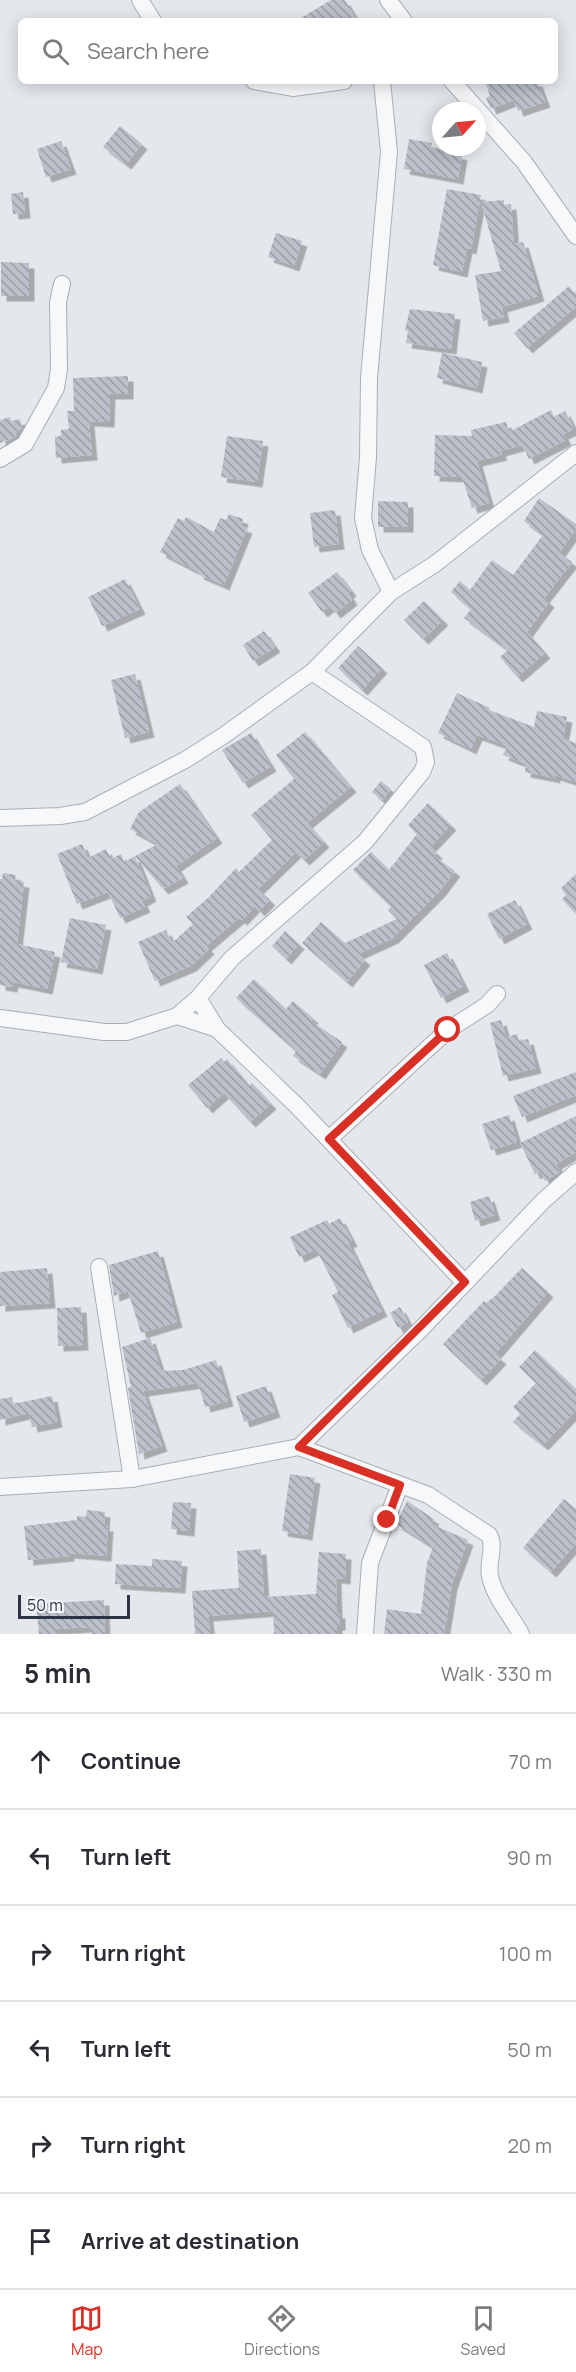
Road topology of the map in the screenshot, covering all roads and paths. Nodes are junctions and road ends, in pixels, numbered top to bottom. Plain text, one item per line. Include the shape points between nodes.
1 (140, 0) edge
2 (388, 0) edge
3 (151, 18) edge
4 (402, 18) edge
5 (270, 84) edge
6 (322, 84) edge
7 (382, 84) edge
8 (455, 84) edge
9 (574, 227) edge
10 (62, 284) dead end
11 (576, 453) edge
12 (0, 459) edge
13 (391, 592) junction
14 (312, 672) junction
15 (0, 818) edge
16 (497, 994) dead end
17 (198, 998) junction
18 (177, 1016) junction
19 (0, 1018) edge
20 (217, 1029) junction
21 (329, 1139) junction
22 (576, 1172) edge
23 (99, 1267) dead end
24 (465, 1282) junction
25 (299, 1447) junction
26 (132, 1479) junction
27 (400, 1485) junction
28 (0, 1487) edge
29 (365, 1634) edge
30 (521, 1634) edge

1 - 3 street
2 - 4 street
5 - 6 street via 292,88
7 - 13 street via 389,152 369,378 363,518 370,550
8 - 9 street via 524,162
10 - 12 street via 56,388 25,444
11 - 13 street via 435,564
13 - 14 street
14 - 15 street via 223,736 86,812
14 - 17 street via 423,747 426,762 365,842 232,958
16 - 21 street via 448,1030
17 - 18 street
17 - 20 street
18 - 19 street via 127,1032
18 - 20 street
20 - 21 street
21 - 24 street
22 - 24 street
23 - 26 street
24 - 25 street
25 - 26 street
25 - 27 street
26 - 28 street
27 - 29 street via 370,1563
27 - 30 street via 428,1495 489,1534 490,1578

